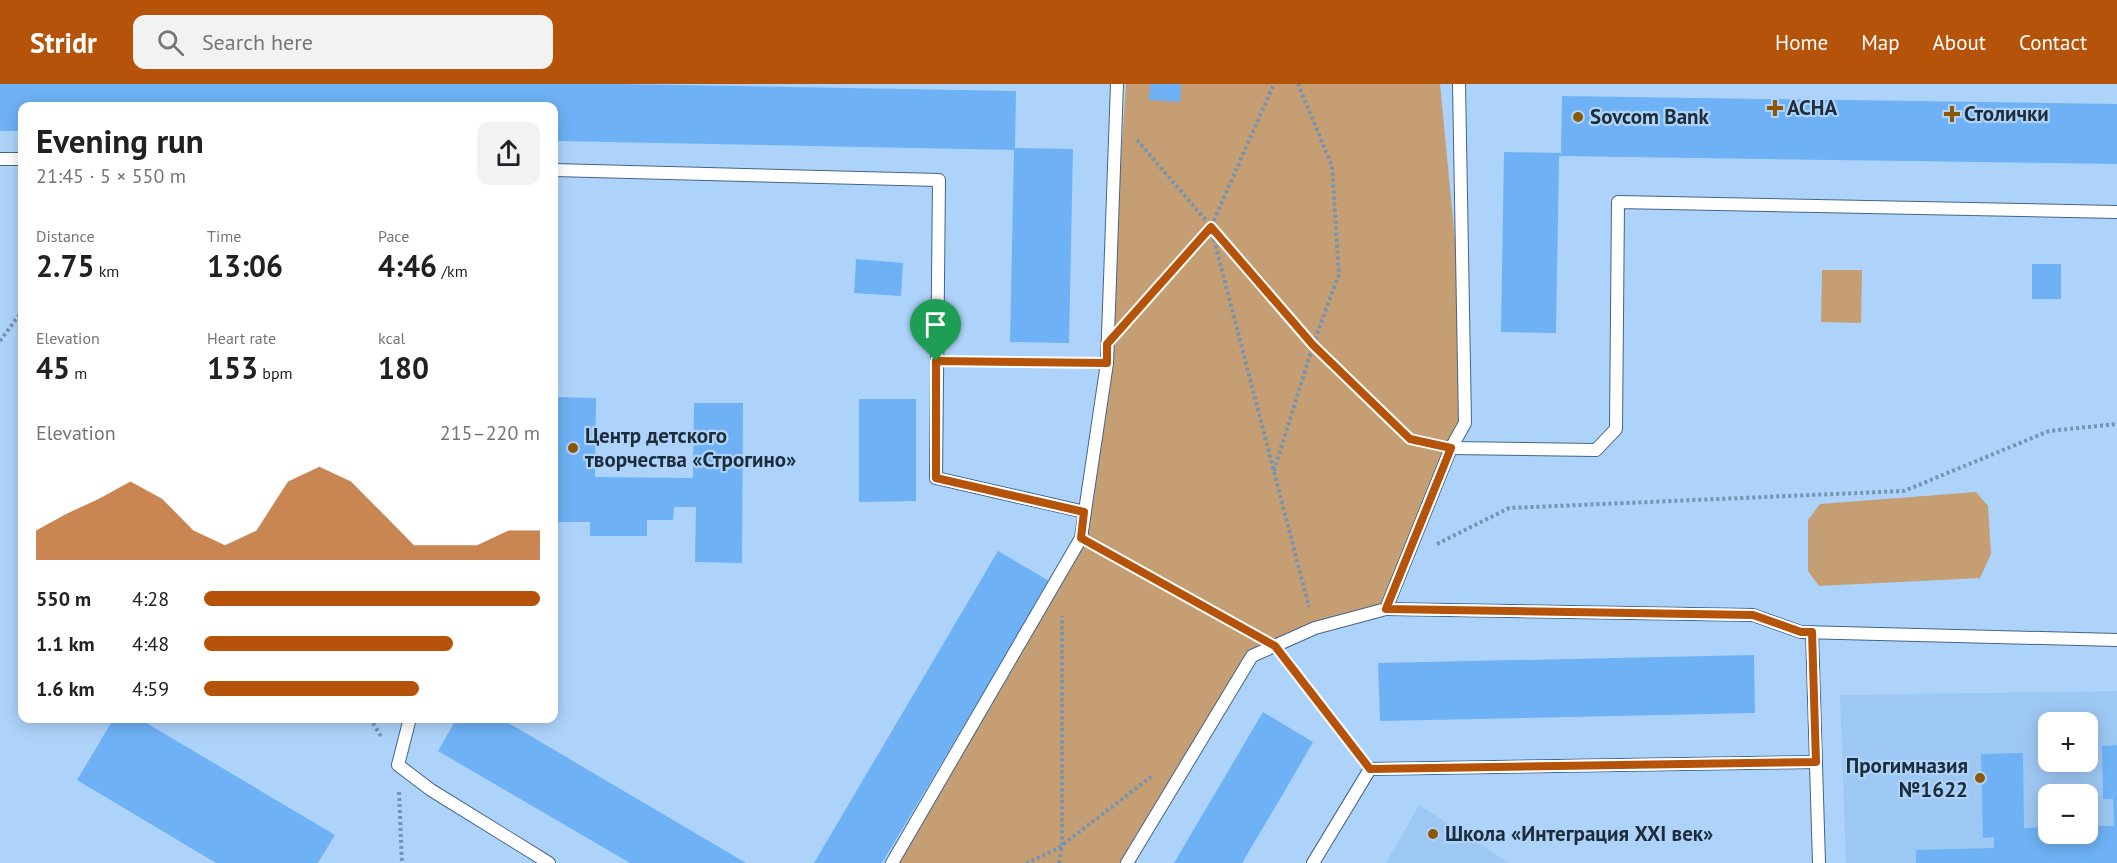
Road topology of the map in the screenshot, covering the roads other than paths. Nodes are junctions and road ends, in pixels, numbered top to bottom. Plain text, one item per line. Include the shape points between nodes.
1 (1117, 84) edge
2 (1459, 84) edge
3 (0, 159) edge
4 (18, 159) edge
5 (558, 170) edge
6 (2117, 212) edge
7 (1451, 448) junction
8 (1084, 512) junction
9 (1386, 609) junction
10 (1812, 632) junction
11 (2117, 640) edge
12 (409, 723) edge
13 (1816, 762) junction
14 (549, 863) edge
15 (892, 863) edge
16 (1128, 863) edge
17 (1313, 863) edge
18 (1819, 863) edge

1 - 8 lane via 1107,363
2 - 7 lane via 1465,423
3 - 4 lane
5 - 8 lane via 939,180 936,478
6 - 7 lane via 1618,202 1616,429 1596,450
7 - 9 lane
8 - 15 lane via 1081,538
9 - 10 lane via 1753,615 1801,632
9 - 16 lane via 1315,628 1252,656
10 - 11 lane
10 - 13 lane
12 - 14 lane via 398,765 431,790
13 - 17 lane via 1370,769
13 - 18 lane

